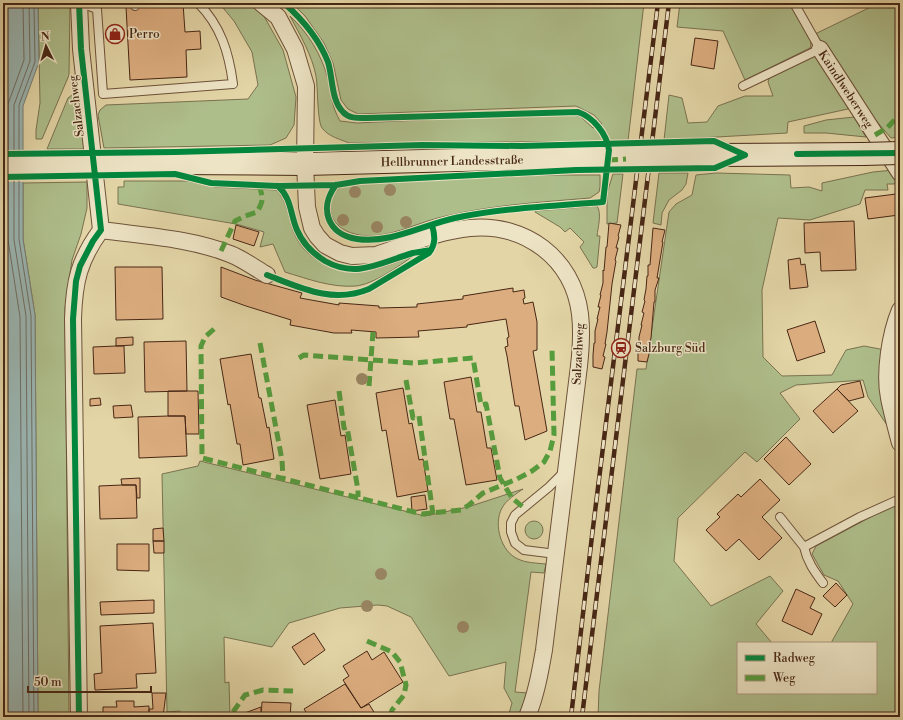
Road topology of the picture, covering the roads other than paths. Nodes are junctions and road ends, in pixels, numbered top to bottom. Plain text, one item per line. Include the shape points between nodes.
1 (80, 3) edge
2 (198, 3) edge
3 (261, 3) edge
4 (794, 3) edge
5 (820, 49) junction
6 (743, 86) dead end
7 (86, 94) junction
8 (103, 94) junction
9 (900, 153) edge
10 (305, 164) junction
11 (3, 166) edge
12 (900, 173) edge
13 (101, 230) junction
14 (267, 275) dead end
15 (900, 310) edge
16 (900, 443) edge
17 (566, 470) junction
18 (900, 499) edge
19 (780, 517) dead end
20 (804, 547) junction
21 (556, 554) junction
22 (823, 583) dead end
23 (79, 717) edge
24 (527, 717) edge

1 - 7 street, Salzachweg via 80,49
1 - 8 lane via 97,9
2 - 8 lane via 222,35 233,84
3 - 10 street, Salzachweg via 278,17 295,49 305,81
4 - 5 lane, Kaindlweberweg
5 - 6 lane
5 - 12 street, Kaindlweberweg
7 - 8 lane
7 - 13 street, Salzachweg
9 - 10 main road, Hellbrunner Landesstraße, bridge via 573,157
10 - 11 main road, Hellbrunner Landesstraße, bridge
10 - 17 street, Salzachweg via 307,207 312,228 325,245 340,254 376,255 451,231 492,228 527,237 553,257 571,283 580,313 582,335
13 - 14 street via 174,239 210,247 232,255
13 - 23 street via 80,266 73,298 72,319
15 - 16 street via 887,368 888,397
17 - 21 street, Salzachweg
17 - 21 lane via 515,515 511,523 515,543 524,550
18 - 20 lane
19 - 20 lane
20 - 22 lane via 810,566
21 - 24 street, Salzachweg via 538,685

